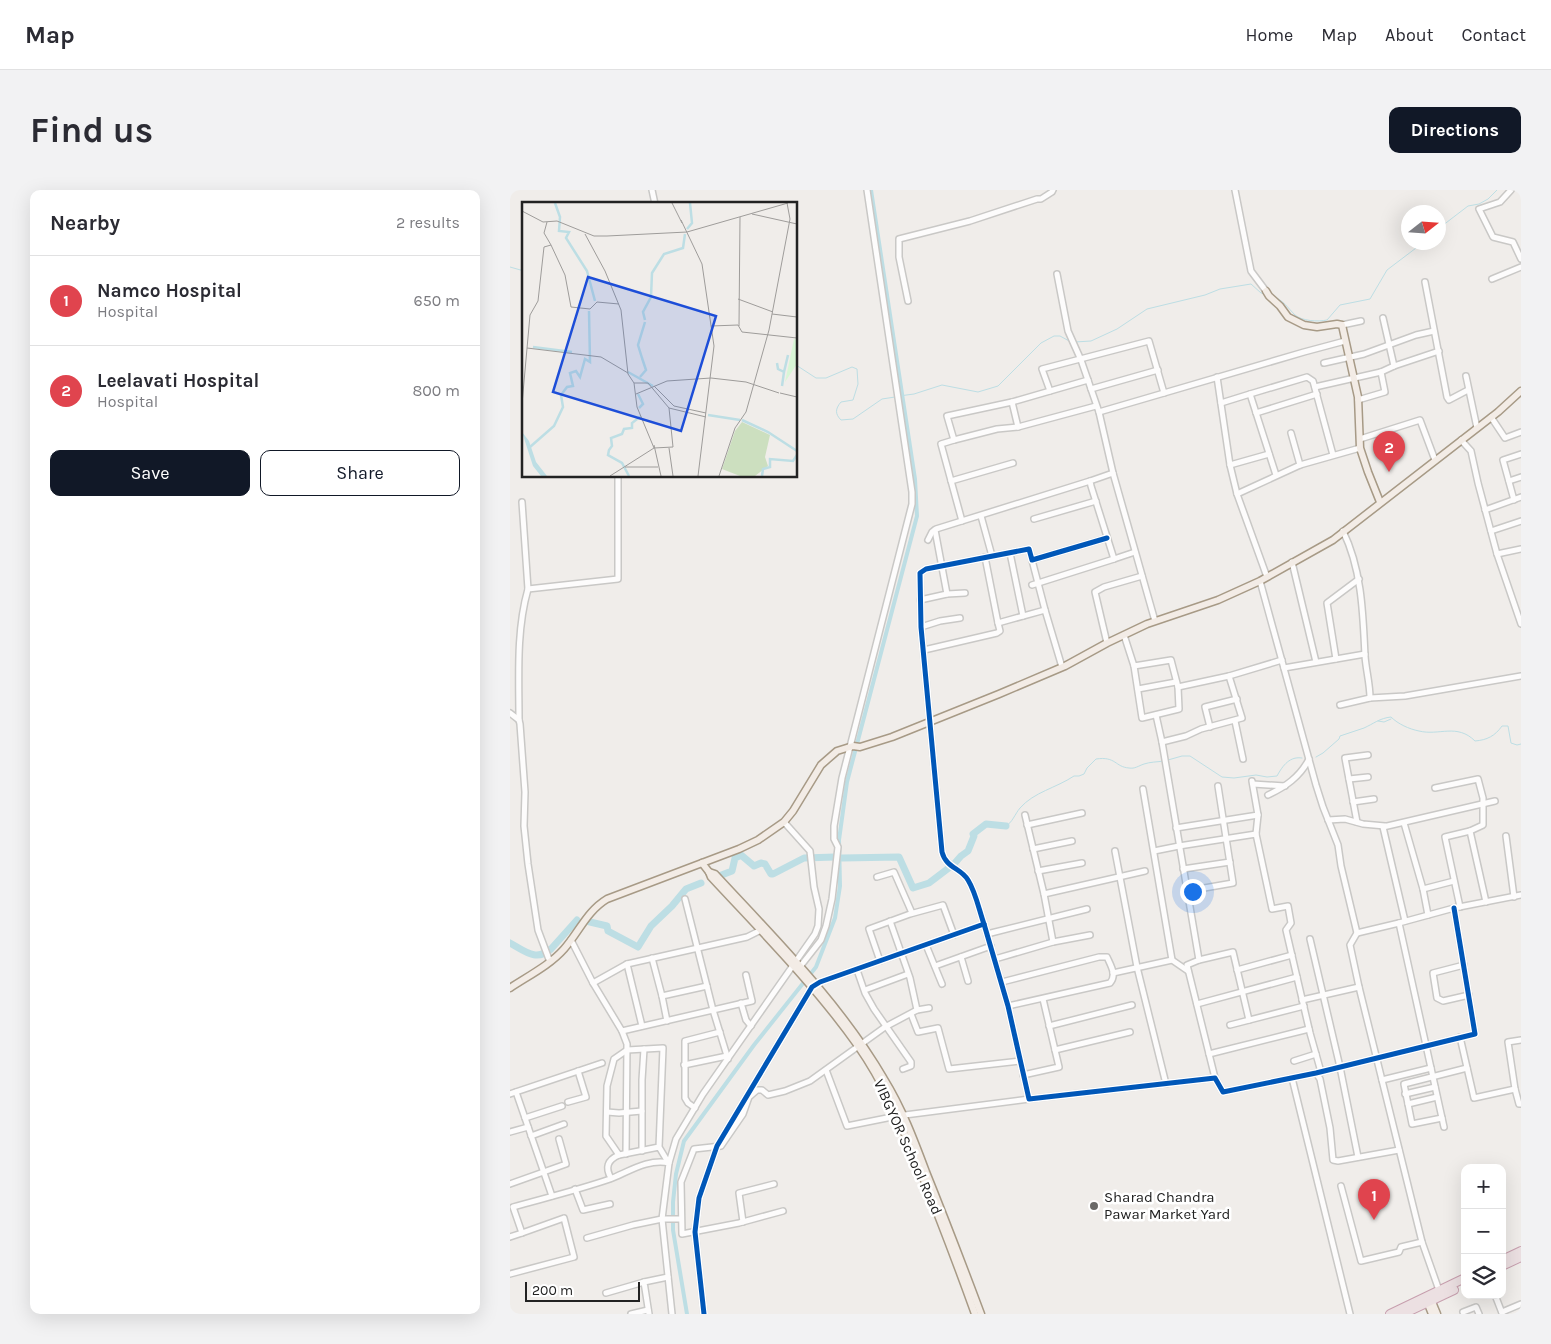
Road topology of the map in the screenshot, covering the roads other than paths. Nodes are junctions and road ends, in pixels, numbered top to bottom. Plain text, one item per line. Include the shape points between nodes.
1 (867, 190) edge
2 (1053, 190) edge
3 (1235, 190) edge
4 (1511, 190) edge
5 (1521, 259) edge
6 (1521, 267) edge
7 (1057, 274) dead end
8 (1492, 279) dead end
9 (1426, 282) dead end
10 (1267, 293) joint
11 (908, 302) dead end
12 (1383, 318) dead end
13 (1361, 320) dead end
14 (1342, 326) junction
15 (1434, 331) junction
16 (1345, 341) junction
17 (1389, 344) junction
18 (1439, 351) junction
19 (1349, 356) junction
20 (1081, 360) junction
21 (1324, 363) dead end
22 (1394, 366) junction
23 (1158, 370) junction
24 (1381, 372) junction
25 (1466, 376) dead end
26 (1354, 377) junction
27 (1216, 378) junction
28 (1088, 380) junction
29 (1315, 387) junction
30 (1090, 388) junction
31 (1468, 390) junction
32 (1050, 391) junction
33 (1521, 391) edge
34 (1164, 393) junction
35 (1250, 394) junction
36 (1317, 394) junction
37 (1358, 400) junction
38 (1012, 402) junction
39 (1221, 403) junction
40 (1096, 406) junction
41 (1099, 412) junction
42 (1256, 413) junction
43 (1491, 417) junction
44 (1018, 427) junction
45 (1476, 428) junction
46 (1521, 432) edge
47 (1291, 433) dead end
48 (1360, 439) junction
49 (954, 440) junction
50 (1461, 440) junction
51 (1360, 448) junction
52 (1269, 454) junction
53 (1521, 454) edge
54 (1333, 455) junction
55 (1434, 460) junction
56 (1013, 463) dead end
57 (1230, 465) junction
58 (1300, 465) junction
59 (1114, 473) junction
60 (1276, 475) junction
61 (1521, 477) edge
62 (618, 478) edge
63 (951, 481) junction
64 (1090, 481) junction
65 (1509, 481) junction
66 (1237, 494) junction
67 (1521, 498) edge
68 (1514, 500) junction
69 (1096, 501) junction
70 (522, 502) dead end
71 (1380, 502) junction
72 (1485, 510) junction
73 (981, 516) junction
74 (1034, 519) dead end
75 (962, 521) junction
76 (1521, 521) edge
77 (935, 530) junction
78 (1490, 531) junction
79 (1343, 532) junction
80 (1107, 538) junction
81 (928, 540) dead end
82 (1521, 550) edge
83 (1010, 552) junction
84 (1135, 552) junction
85 (1497, 554) junction
86 (992, 556) junction
87 (985, 557) junction
88 (1114, 559) junction
89 (1032, 560) junction
90 (1292, 562) junction
91 (942, 566) junction
92 (1142, 576) junction
93 (1267, 577) junction
94 (1358, 579) junction
95 (1260, 581) junction
96 (1035, 584) junction
97 (528, 589) junction
98 (965, 592) dead end
99 (947, 594) junction
100 (920, 600) junction
101 (1045, 610) junction
102 (1023, 616) junction
103 (960, 618) dead end
104 (1155, 621) junction
105 (998, 623) junction
106 (1521, 624) edge
107 (921, 627) junction
108 (1124, 635) junction
109 (1107, 642) junction
110 (924, 650) junction
111 (1365, 654) junction
112 (1336, 659) junction
113 (1282, 660) junction
114 (1316, 662) junction
115 (1134, 666) junction
116 (1062, 668) junction
117 (1284, 668) junction
118 (1229, 676) junction
119 (1521, 676) edge
120 (1177, 684) junction
121 (1138, 689) junction
122 (1370, 698) junction
123 (1237, 700) junction
124 (1340, 705) dead end
125 (510, 713) edge
126 (1156, 715) junction
127 (520, 720) junction
128 (930, 721) junction
129 (1235, 721) junction
130 (1210, 727) junction
131 (1162, 742) junction
132 (854, 746) junction
133 (1368, 755) dead end
134 (1243, 759) dead end
135 (1309, 759) junction
136 (1368, 776) dead end
137 (1349, 779) junction
138 (1218, 786) dead end
139 (1285, 786) junction
140 (1435, 788) dead end
141 (1143, 789) dead end
142 (1268, 796) dead end
143 (1374, 799) dead end
144 (1495, 801) dead end
145 (1353, 802) junction
146 (1483, 803) junction
147 (1082, 813) dead end
148 (1025, 815) dead end
149 (1258, 815) junction
150 (1224, 820) junction
151 (1328, 820) junction
152 (784, 822) junction
153 (1357, 822) junction
154 (1404, 823) junction
155 (1028, 825) junction
156 (1385, 826) junction
157 (1176, 828) junction
158 (1470, 831) junction
159 (1256, 834) junction
160 (1506, 836) dead end
161 (1226, 839) junction
162 (1072, 840) dead end
163 (1179, 846) junction
164 (1033, 849) junction
165 (1154, 851) junction
166 (1115, 852) dead end
167 (1230, 862) junction
168 (702, 863) junction
169 (1082, 863) dead end
170 (1183, 869) junction
171 (1145, 871) dead end
172 (1038, 872) junction
173 (877, 877) dead end
174 (1120, 877) junction
175 (1454, 881) junction
176 (1423, 889) junction
177 (1187, 891) junction
178 (1044, 894) junction
179 (1521, 895) edge
180 (1514, 897) junction
181 (685, 899) dead end
182 (1486, 902) junction
183 (1457, 907) junction
184 (1087, 909) dead end
185 (912, 913) junction
186 (1428, 915) junction
187 (1048, 918) junction
188 (890, 921) junction
189 (1406, 921) junction
190 (1399, 923) junction
191 (984, 924) junction
192 (763, 929) junction
193 (1357, 933) junction
194 (987, 934) junction
195 (954, 935) junction
196 (1090, 935) dead end
197 (1310, 939) dead end
198 (571, 940) junction
199 (1053, 942) junction
200 (926, 945) junction
201 (991, 946) junction
202 (698, 948) junction
203 (902, 954) junction
204 (1292, 955) junction
205 (961, 957) junction
206 (652, 958) junction
207 (995, 958) junction
208 (1172, 960) junction
209 (1199, 960) junction
210 (880, 961) junction
211 (550, 962) junction
212 (627, 964) junction
213 (1464, 965) junction
214 (935, 966) junction
215 (798, 968) junction
216 (1137, 968) junction
217 (857, 970) junction
218 (1237, 970) junction
219 (1189, 971) junction
220 (1113, 973) junction
221 (908, 974) junction
222 (746, 975) dead end
223 (1297, 977) junction
224 (968, 981) dead end
225 (1002, 982) junction
226 (593, 983) junction
227 (812, 983) junction
228 (942, 984) dead end
229 (707, 986) junction
230 (1359, 987) junction
231 (510, 988) edge
232 (865, 990) junction
233 (1243, 992) junction
234 (1323, 995) junction
235 (1469, 995) junction
236 (662, 996) junction
237 (1042, 999) junction
238 (1302, 1000) junction
239 (741, 1003) junction
240 (1132, 1004) dead end
241 (1196, 1004) junction
242 (1008, 1006) junction
243 (1304, 1006) junction
244 (929, 1008) dead end
245 (713, 1010) junction
246 (918, 1010) junction
247 (911, 1014) junction
248 (1249, 1020) junction
249 (667, 1021) junction
250 (1230, 1025) dead end
251 (642, 1026) junction
252 (751, 1026) junction
253 (1049, 1026) junction
254 (885, 1027) junction
255 (1309, 1029) junction
256 (622, 1031) junction
257 (720, 1032) junction
258 (1130, 1032) dead end
259 (1460, 1038) junction
260 (1521, 1040) edge
261 (860, 1045) junction
262 (1426, 1046) junction
263 (644, 1049) junction
264 (627, 1050) junction
265 (1055, 1050) junction
266 (1209, 1054) junction
267 (1316, 1054) junction
268 (1376, 1057) junction
269 (727, 1058) junction
270 (1020, 1060) junction
271 (1294, 1061) dead end
272 (602, 1063) dead end
273 (684, 1065) junction
274 (1340, 1067) junction
275 (1431, 1068) junction
276 (1467, 1068) junction
277 (903, 1069) dead end
278 (826, 1070) junction
279 (578, 1071) junction
280 (1319, 1072) junction
281 (1023, 1075) junction
282 (1433, 1076) junction
283 (1215, 1078) junction
284 (1292, 1078) junction
285 (1382, 1080) junction
286 (1166, 1084) junction
287 (1435, 1087) junction
288 (1515, 1089) junction
289 (516, 1092) junction
290 (510, 1094) edge
291 (1405, 1094) junction
292 (1437, 1097) junction
293 (1029, 1099) junction
294 (568, 1102) dead end
295 (1408, 1104) junction
296 (1521, 1104) edge
297 (562, 1106) dead end
298 (695, 1108) junction
299 (642, 1111) junction
300 (607, 1112) junction
301 (626, 1113) junction
302 (900, 1115) junction
303 (525, 1118) junction
304 (1442, 1118) junction
305 (564, 1124) dead end
306 (528, 1127) junction
307 (1444, 1127) dead end
308 (510, 1132) edge
309 (531, 1136) junction
310 (558, 1139) dead end
311 (717, 1146) junction
312 (658, 1147) junction
313 (642, 1150) junction
314 (1399, 1150) junction
315 (626, 1154) junction
316 (619, 1155) junction
317 (1358, 1157) junction
318 (669, 1163) junction
319 (544, 1171) junction
320 (611, 1178) junction
321 (510, 1184) edge
322 (774, 1184) dead end
323 (1341, 1186) dead end
324 (575, 1189) junction
325 (552, 1196) junction
326 (510, 1200) edge
327 (610, 1204) dead end
328 (513, 1207) junction
329 (783, 1211) dead end
330 (662, 1219) junction
331 (679, 1220) junction
332 (743, 1222) junction
333 (695, 1232) junction
334 (522, 1233) junction
335 (510, 1237) edge
336 (586, 1238) dead end
337 (1422, 1242) junction
338 (1521, 1251) edge
339 (1506, 1258) edge
340 (1521, 1258) edge
341 (959, 1263) junction
342 (1506, 1264) edge
343 (510, 1274) edge
344 (668, 1277) junction
345 (1461, 1281) edge
346 (644, 1282) junction
347 (1461, 1286) edge
348 (606, 1293) dead end
349 (1440, 1294) junction
350 (1429, 1299) junction
351 (1497, 1299) edge
352 (1521, 1304) edge
353 (648, 1312) edge
354 (1463, 1312) dead end
355 (1502, 1313) edge
356 (631, 1314) edge
357 (672, 1314) edge
358 (704, 1314) edge
359 (975, 1314) edge
360 (981, 1314) edge
361 (1350, 1314) edge
362 (1390, 1314) edge
363 (1403, 1314) edge
364 (1432, 1314) edge
365 (1437, 1314) edge
366 (1479, 1314) edge

1 - 132 street via 911,478 912,504
2 - 11 street via 1041,199 899,239 899,257
3 - 10 street via 1251,271
4 - 5 street via 1500,202 1479,209 1493,238 1513,242
6 - 8 street
7 - 20 street via 1069,333
9 - 15 street
10 - 14 main road via 1288,317 1304,325
12 - 17 street
13 - 14 street
14 - 16 main road
15 - 17 street
15 - 18 street
16 - 19 main road
16 - 27 street
17 - 19 street
17 - 22 street
18 - 22 street
18 - 31 street via 1449,400
19 - 21 street
19 - 26 main road
20 - 23 street via 1149,341
20 - 28 street
20 - 32 street via 1042,369
22 - 24 street
23 - 30 street
23 - 34 street
24 - 26 street
24 - 37 street via 1385,392
25 - 31 street
26 - 29 street
26 - 37 main road
27 - 34 street
27 - 39 street
28 - 30 street
28 - 32 street
29 - 35 street via 1307,377
29 - 36 street
30 - 40 street
31 - 45 street
32 - 38 street
33 - 43 main road
34 - 41 street
35 - 39 street
35 - 42 street
36 - 42 street
36 - 54 street
37 - 48 main road
38 - 44 street
38 - 49 street via 947,416
39 - 57 street
40 - 41 street
40 - 44 street
41 - 59 street
42 - 52 street
43 - 45 main road
43 - 46 street via 1505,438
44 - 49 street
45 - 50 main road
47 - 58 street
48 - 51 main road
48 - 55 street via 1420,420
49 - 63 street via 941,444
50 - 55 main road
50 - 72 street via 1471,451
51 - 54 street
51 - 71 main road
52 - 57 street
52 - 60 street
53 - 65 street via 1503,460
54 - 58 street
55 - 71 main road
56 - 63 street
57 - 66 street
58 - 60 street
59 - 64 street
59 - 84 street
60 - 66 street
61 - 65 street
62 - 97 street via 618,578
63 - 75 street
64 - 69 street
64 - 73 street
65 - 68 street
66 - 93 street
67 - 68 street
68 - 72 street
69 - 74 street
69 - 80 street
70 - 97 street
71 - 79 main road
72 - 78 street
73 - 75 street
73 - 86 street
75 - 77 street
76 - 78 street
77 - 81 street
77 - 91 street
78 - 85 street
79 - 90 main road
79 - 94 street via 1351,548
80 - 88 street
80 - 89 street
82 - 85 street
83 - 86 street
83 - 89 street via 1029,549
83 - 102 street
84 - 88 street
84 - 92 street
85 - 106 street
86 - 87 street
87 - 91 street
87 - 105 street
88 - 96 street
89 - 96 street
90 - 93 main road
90 - 114 street
91 - 99 street
91 - 100 street via 920,573
92 - 104 street
92 - 109 street via 1095,592
93 - 95 main road
94 - 111 street
94 - 112 street via 1327,603
95 - 104 main road via 1218,600
95 - 113 street
96 - 101 street
97 - 127 street via 519,652
98 - 99 street
99 - 100 street
100 - 107 street
101 - 102 street
101 - 116 street
102 - 105 street
103 - 107 street
104 - 108 main road
105 - 110 street via 1000,631 997,633
107 - 110 street
108 - 109 main road
108 - 115 street
109 - 116 main road
110 - 128 street
111 - 112 street
111 - 122 street
112 - 114 street
113 - 117 street
113 - 118 street
114 - 117 street
115 - 120 street via 1171,660
115 - 121 street
116 - 128 main road
117 - 135 street
118 - 120 street
118 - 123 street
119 - 122 street via 1405,696
120 - 121 street
120 - 126 street via 1180,709
121 - 126 street via 1142,718
122 - 124 street
123 - 129 street via 1242,718
123 - 130 street via 1205,707
125 - 127 street
126 - 131 street
127 - 211 street via 524,826 538,930
128 - 132 main road via 892,737
128 - 191 street via 942,852 951,867 968,880
129 - 130 street
129 - 134 street
130 - 131 street
131 - 157 street
132 - 152 main road via 833,754 821,765
132 - 215 street via 834,826 837,860 826,926 821,940
133 - 137 street via 1346,758
135 - 139 street via 1302,772
135 - 151 street
136 - 137 street
137 - 145 street
138 - 150 street
139 - 142 street
139 - 149 street via 1253,783
140 - 146 street via 1478,779
141 - 165 street
143 - 145 street
144 - 146 street
145 - 153 street
146 - 154 street
146 - 158 street via 1483,825
147 - 155 street
148 - 155 street
149 - 150 street
149 - 159 street
150 - 157 street
150 - 161 street
151 - 153 street
151 - 193 street via 1338,845
152 - 168 main road via 758,840
152 - 215 street via 810,851 819,909 818,926
153 - 156 street
154 - 156 street
154 - 176 street
155 - 164 street
156 - 189 street
157 - 163 street
158 - 175 street via 1445,837
158 - 182 street
159 - 161 street
159 - 204 street via 1272,909 1288,906 1291,923 1286,930
160 - 180 street
161 - 163 street
161 - 167 street
162 - 164 street
163 - 165 street
163 - 170 street
164 - 172 street
165 - 208 street
166 - 174 street
167 - 170 street
167 - 177 street via 1233,883
168 - 192 main road, VIBGYOR School Road via 711,878
168 - 198 main road via 607,899 596,906
169 - 172 street
170 - 177 street
171 - 174 street
172 - 178 street
173 - 185 street via 894,872
174 - 178 street
174 - 216 street
175 - 176 street
175 - 183 street
176 - 186 street
177 - 209 street
178 - 187 street
179 - 180 street
180 - 182 street
181 - 202 street
182 - 183 street
183 - 186 street
183 - 213 street
184 - 187 street
185 - 188 street
185 - 195 street via 943,905
186 - 189 street
187 - 194 street
187 - 199 street
188 - 203 street
188 - 210 street via 869,929
189 - 190 street
190 - 193 street
190 - 262 street
191 - 194 street
191 - 195 street
192 - 202 street via 747,937
192 - 215 main road, VIBGYOR School Road
193 - 230 street via 1350,945
194 - 201 street
195 - 200 street
196 - 199 street
197 - 234 street
198 - 211 main road
198 - 226 street
199 - 207 street
200 - 203 street
200 - 214 street
201 - 205 street
201 - 207 street
202 - 206 street
202 - 229 street
203 - 210 street
203 - 221 street
204 - 218 street
204 - 223 street
205 - 214 street
205 - 224 street
206 - 212 street
206 - 236 street
207 - 225 street
208 - 216 street
208 - 219 street
209 - 218 street via 1233,952
209 - 219 street via 1187,965
210 - 217 street
211 - 231 main road
212 - 226 street
212 - 251 street
213 - 235 street
213 - 235 street via 1432,973 1438,998 1443,1001
214 - 228 street
215 - 227 main road, VIBGYOR School Road
215 - 252 street
216 - 220 street
216 - 286 street
217 - 227 street
217 - 232 street
218 - 233 street
219 - 241 street
220 - 225 street via 1107,957 1099,957
220 - 237 street via 1110,983
221 - 232 street
221 - 246 street
222 - 239 street via 752,1000
223 - 233 street
223 - 238 street
225 - 242 street
226 - 256 street
227 - 261 main road, VIBGYOR School Road
227 - 311 street
229 - 236 street
229 - 245 street
230 - 234 street
230 - 268 street
232 - 254 street
233 - 241 street
233 - 248 street
234 - 238 street
234 - 274 street
235 - 259 street via 1475,1034
236 - 249 street
237 - 242 street
237 - 253 street
238 - 243 street
239 - 245 street
239 - 252 street
240 - 253 street
241 - 266 street
242 - 270 street
243 - 248 street
243 - 255 street
244 - 246 street
245 - 249 street
245 - 257 street
246 - 247 street
247 - 254 street
247 - 270 street via 918,1032 938,1028 949,1069
248 - 250 street
249 - 251 street
251 - 256 street
252 - 269 street
253 - 265 street
254 - 261 street
254 - 277 street via 890,1029 911,1062 911,1066
255 - 266 street
255 - 267 street
256 - 264 street
257 - 269 street
257 - 273 street via 685,1041
258 - 265 street
259 - 262 street
259 - 276 street
260 - 288 street via 1508,1042
261 - 278 street
261 - 302 main road, VIBGYOR School Road
262 - 268 street
262 - 275 street
263 - 264 street
263 - 299 street
263 - 312 street via 663,1048
264 - 300 street via 614,1059 607,1086
264 - 301 street
265 - 281 street via 1059,1067
266 - 283 street
267 - 271 street
267 - 280 street
268 - 274 street
268 - 285 street
269 - 273 street
269 - 298 street
270 - 281 street
272 - 279 street
273 - 298 street via 685,1098
274 - 280 street
274 - 317 street
275 - 282 street
275 - 285 street
276 - 282 street
276 - 288 street via 1474,1098
278 - 302 street via 847,1126
278 - 311 street via 785,1091 768,1095 758,1090 749,1097 743,1114 721,1146
279 - 289 street
279 - 294 street via 586,1097
280 - 284 street
280 - 317 street via 1334,1160
281 - 293 street
282 - 287 street
282 - 291 street via 1404,1084
283 - 284 street via 1223,1092
283 - 286 street
284 - 361 street
285 - 314 street
286 - 293 street
287 - 291 street
287 - 292 street
288 - 296 street
289 - 290 street
289 - 303 street
291 - 295 street
292 - 295 street
292 - 304 street
293 - 302 street
295 - 304 street via 1412,1124
297 - 303 street
298 - 318 street via 676,1139
299 - 301 street
299 - 313 street
300 - 301 street
300 - 316 street via 606,1136
301 - 315 street
302 - 341 main road, VIBGYOR School Road
303 - 306 street
304 - 307 street
305 - 309 street
306 - 308 street
306 - 309 street
309 - 319 street
310 - 319 street via 566,1164
311 - 331 street via 694,1149 681,1182
311 - 333 street via 699,1198
312 - 313 street
312 - 318 street
313 - 315 street
314 - 317 street
314 - 337 street
315 - 316 street
316 - 320 street via 608,1164
318 - 320 street via 661,1161
318 - 330 street
319 - 321 street
319 - 325 street
320 - 324 street
322 - 332 street via 739,1193
323 - 337 street via 1361,1261 1399,1252 1401,1247
324 - 325 street
324 - 327 street via 583,1210
325 - 328 street
326 - 328 street
328 - 334 street
329 - 332 street
330 - 331 street
330 - 336 street
330 - 344 street
331 - 333 street via 682,1234
332 - 333 street
333 - 358 street
334 - 335 street
334 - 343 street via 564,1218 574,1258
337 - 349 street
338 - 339 highway
340 - 342 highway
341 - 359 main road, VIBGYOR School Road
341 - 360 main road, VIBGYOR School Road
344 - 346 street
344 - 357 street
345 - 349 highway
346 - 348 street
346 - 353 street
347 - 349 highway
349 - 350 highway
350 - 362 highway
350 - 363 highway
350 - 364 main road
350 - 365 main road
351 - 355 street
352 - 355 street
353 - 356 street
354 - 366 street via 1476,1308

